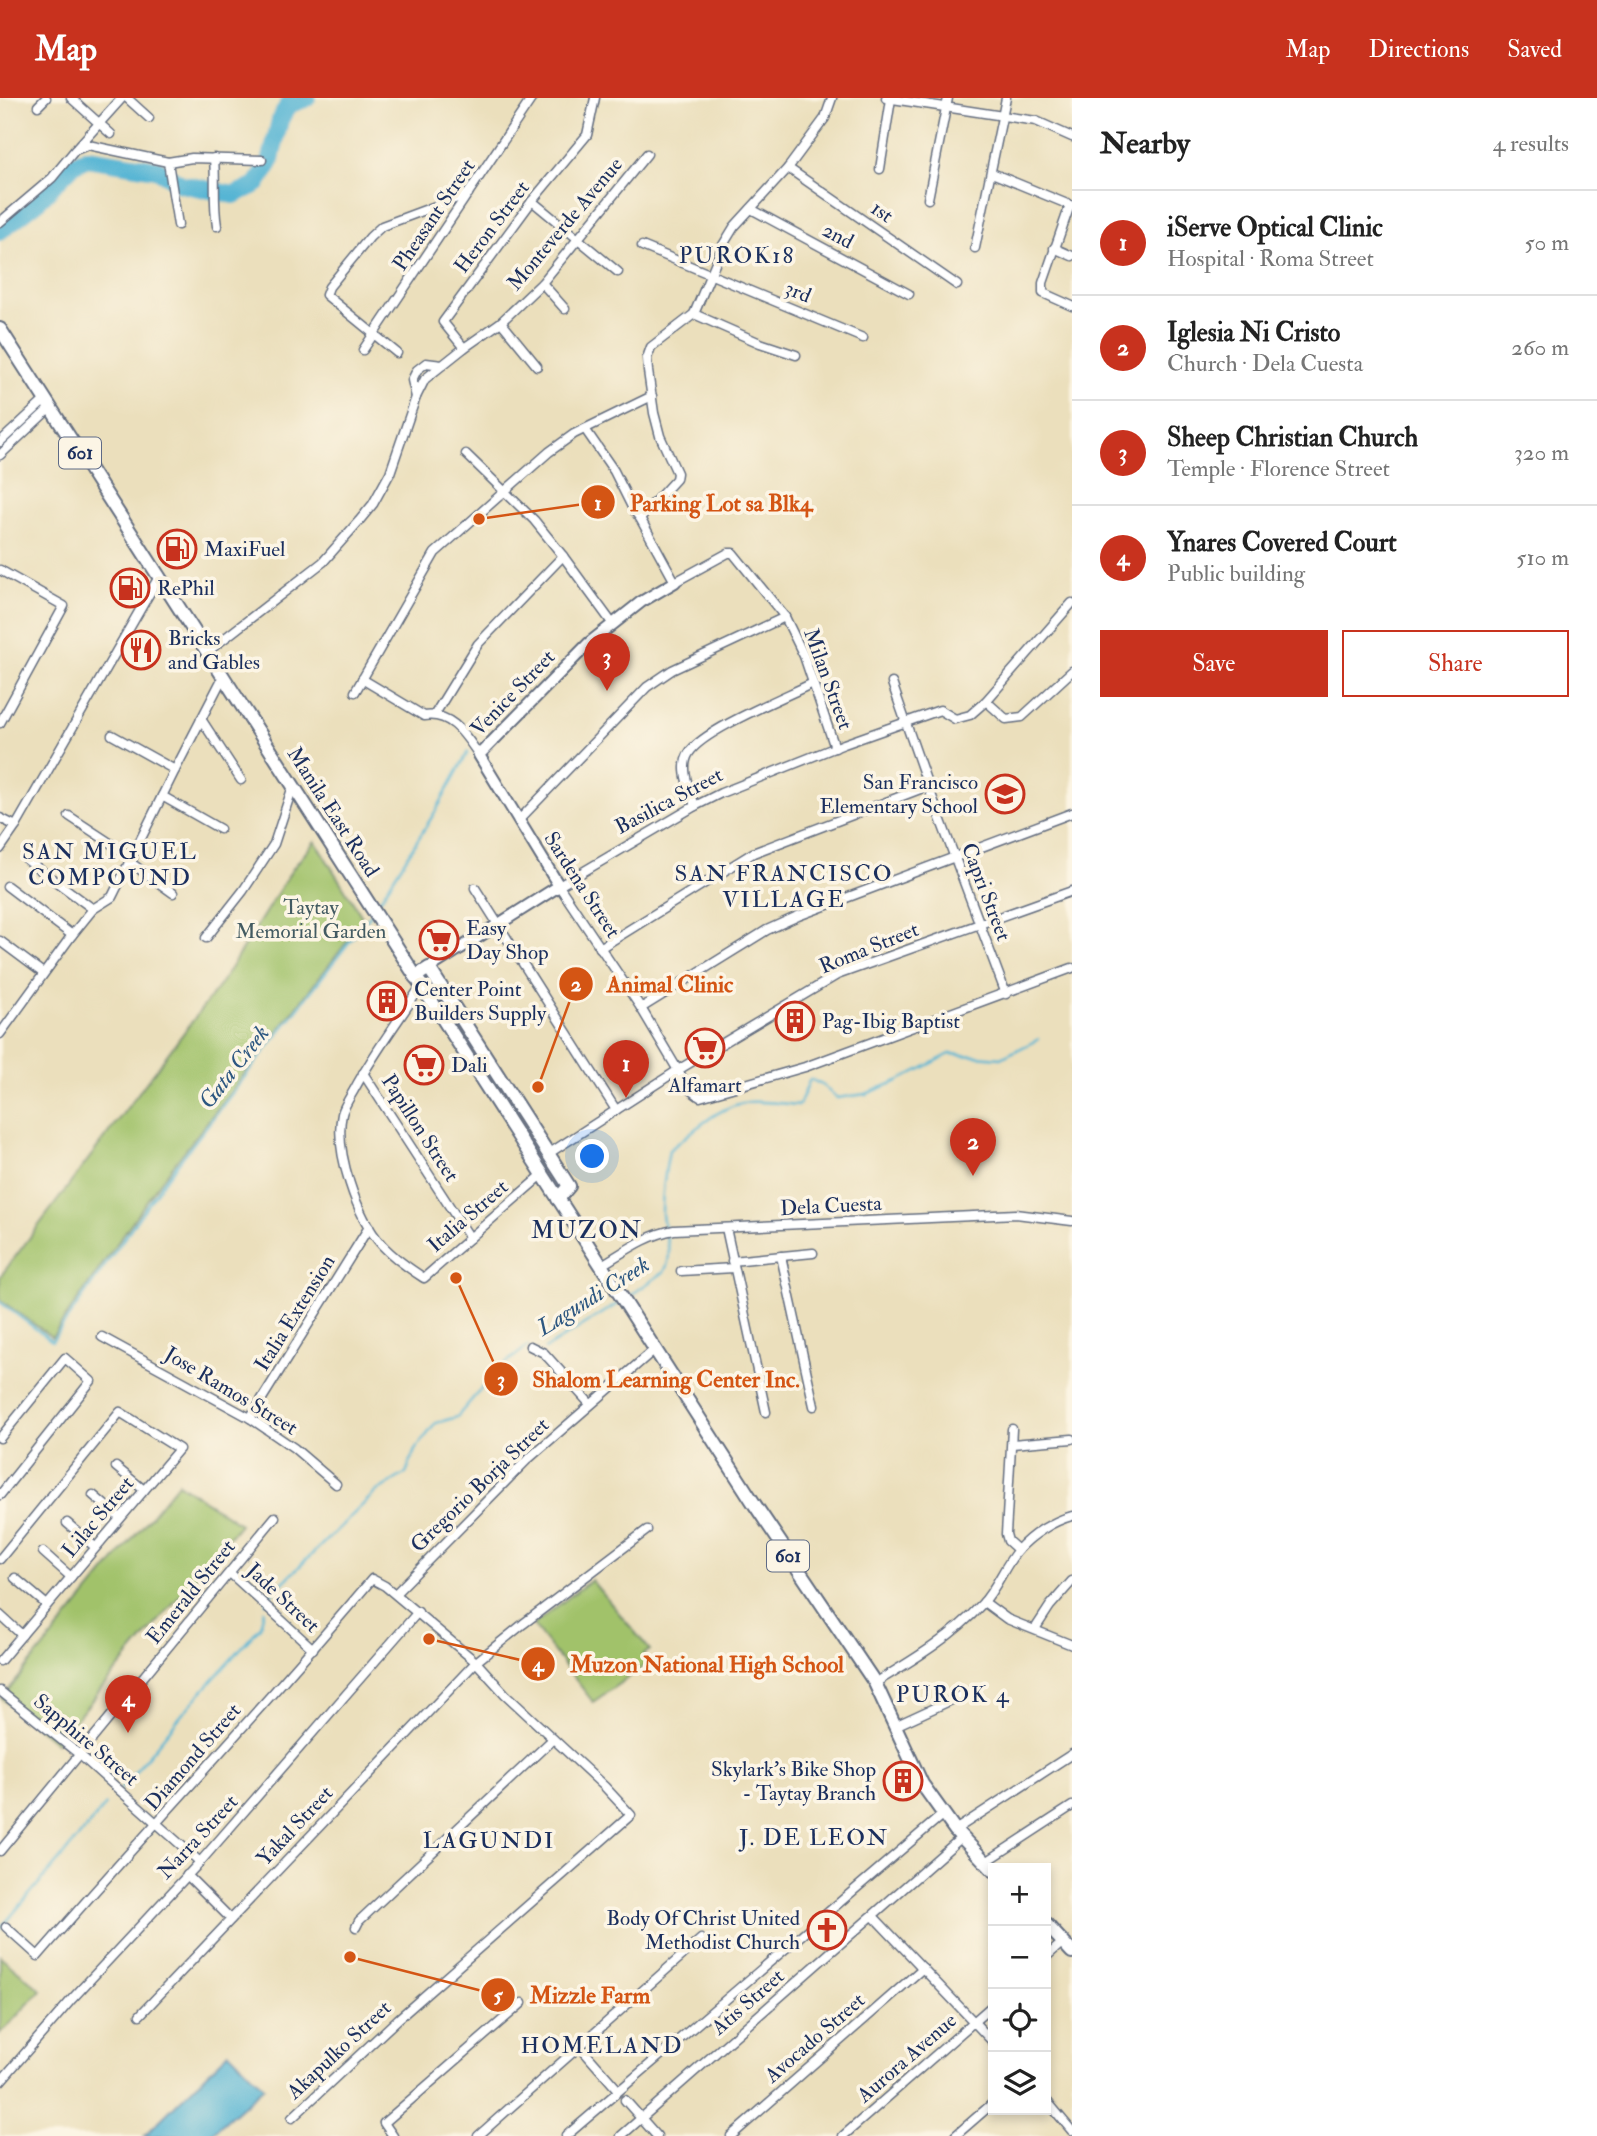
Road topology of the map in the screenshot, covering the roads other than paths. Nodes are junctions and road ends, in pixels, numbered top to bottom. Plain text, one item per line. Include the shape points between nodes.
1 (46, 98) edge
2 (71, 98) edge
3 (122, 98) edge
4 (127, 98) edge
5 (532, 98) edge
6 (595, 98) edge
7 (832, 98) edge
8 (886, 98) edge
9 (1006, 98) edge
10 (891, 99) edge
11 (947, 102) edge
12 (38, 106) dead end
13 (1003, 115) junction
14 (149, 118) dead end
15 (99, 123) junction
16 (111, 134) dead end
17 (1072, 137) edge
18 (75, 150) junction
19 (647, 154) dead end
20 (214, 158) junction
21 (262, 160) dead end
22 (168, 162) junction
23 (788, 167) junction
24 (880, 169) dead end
25 (992, 173) junction
26 (468, 194) junction
27 (928, 199) dead end
28 (532, 201) junction
29 (1071, 206) edge
30 (751, 209) junction
31 (0, 222) edge
32 (178, 225) dead end
33 (217, 226) dead end
34 (579, 238) junction
35 (642, 246) dead end
36 (975, 248) dead end
37 (1054, 248) junction
38 (1072, 256) edge
39 (618, 272) dead end
40 (711, 275) junction
41 (542, 283) junction
42 (957, 285) dead end
43 (909, 294) dead end
44 (1072, 306) edge
45 (565, 309) dead end
46 (694, 314) junction
47 (501, 322) junction
48 (0, 329) edge
49 (374, 335) junction
50 (863, 338) dead end
51 (464, 348) junction
52 (363, 350) dead end
53 (397, 353) dead end
54 (796, 355) dead end
55 (537, 366) dead end
56 (652, 396) junction
57 (48, 404) junction
58 (585, 429) junction
59 (0, 442) edge
60 (466, 454) dead end
61 (0, 455) edge
62 (504, 492) junction
63 (640, 517) junction
64 (563, 556) junction
65 (3, 571) edge
66 (160, 575) junction
67 (0, 582) edge
68 (675, 582) junction
69 (1072, 603) edge
70 (785, 618) junction
71 (612, 623) junction
72 (207, 652) junction
73 (1072, 671) edge
74 (223, 677) junction
75 (362, 679) junction
76 (813, 683) junction
77 (892, 683) dead end
78 (355, 692) dead end
79 (986, 701) junction
80 (435, 714) junction
81 (201, 719) junction
82 (906, 722) junction
83 (0, 723) edge
84 (112, 735) dead end
85 (835, 748) junction
86 (480, 755) junction
87 (174, 770) junction
88 (241, 780) dead end
89 (293, 786) junction
90 (928, 786) junction
91 (162, 796) junction
92 (695, 806) junction
93 (1072, 813) edge
94 (69, 816) dead end
95 (0, 818) edge
96 (518, 821) junction
97 (16, 826) junction
98 (220, 829) dead end
99 (0, 849) edge
100 (954, 858) junction
101 (27, 859) dead end
102 (132, 861) junction
103 (7, 886) dead end
104 (559, 886) junction
105 (475, 888) dead end
106 (1072, 891) edge
107 (173, 893) dead end
108 (93, 909) junction
109 (499, 924) junction
110 (980, 925) junction
111 (72, 936) junction
112 (206, 938) dead end
113 (0, 941) edge
114 (600, 948) junction
115 (429, 968) junction
116 (1072, 968) edge
117 (43, 973) junction
118 (419, 981) junction
119 (1006, 993) junction
120 (641, 1008) junction
121 (3, 1022) edge
122 (0, 1034) edge
123 (488, 1059) junction
124 (473, 1068) junction
125 (678, 1070) junction
126 (363, 1073) junction
127 (616, 1111) junction
128 (548, 1153) junction
129 (534, 1163) junction
130 (542, 1175) junction
131 (558, 1199) junction
132 (1072, 1222) edge
133 (369, 1227) junction
134 (726, 1228) junction
135 (470, 1238) junction
136 (813, 1253) dead end
137 (781, 1256) junction
138 (733, 1264) junction
139 (600, 1266) junction
140 (681, 1271) dead end
141 (102, 1336) dead end
142 (530, 1346) dead end
143 (655, 1349) junction
144 (590, 1404) junction
145 (814, 1406) dead end
146 (766, 1412) dead end
147 (250, 1418) junction
148 (1013, 1429) dead end
149 (0, 1438) edge
150 (1072, 1439) edge
151 (1012, 1444) junction
152 (116, 1467) dead end
153 (336, 1484) dead end
154 (144, 1490) junction
155 (0, 1495) edge
156 (93, 1495) dead end
157 (1072, 1516) edge
158 (275, 1517) dead end
159 (120, 1518) junction
160 (68, 1523) dead end
161 (647, 1530) dead end
162 (95, 1547) junction
163 (1018, 1550) junction
164 (43, 1552) dead end
165 (0, 1559) edge
166 (230, 1573) junction
167 (71, 1577) junction
168 (15, 1578) dead end
169 (1072, 1581) edge
170 (396, 1593) junction
171 (984, 1602) junction
172 (47, 1605) junction
173 (418, 1612) junction
174 (0, 1615) edge
175 (1035, 1629) junction
176 (22, 1634) junction
177 (1072, 1645) edge
178 (313, 1649) junction
179 (0, 1661) edge
180 (477, 1662) junction
181 (875, 1683) junction
182 (0, 1691) edge
183 (971, 1691) dead end
184 (895, 1726) junction
185 (552, 1739) junction
186 (1072, 1754) edge
187 (80, 1755) junction
188 (1072, 1805) edge
189 (942, 1815) junction
190 (156, 1825) junction
191 (958, 1834) junction
192 (0, 1851) edge
193 (200, 1862) junction
194 (993, 1863) edge
195 (988, 1865) edge
196 (187, 1875) junction
197 (873, 1916) junction
198 (231, 1919) junction
199 (1048, 1926) edge
200 (6, 1927) dead end
201 (356, 1927) dead end
202 (701, 1939) dead end
203 (1069, 1946) edge
204 (1051, 1955) edge
205 (923, 1968) junction
206 (523, 2003) dead end
207 (988, 2010) edge
208 (140, 2015) dead end
209 (975, 2022) junction
210 (988, 2036) edge
211 (581, 2048) junction
212 (0, 2082) edge
213 (618, 2090) junction
214 (625, 2100) dead end
215 (988, 2107) edge
216 (1051, 2107) edge
217 (292, 2118) dead end
218 (641, 2118) junction
219 (1071, 2134) edge
220 (393, 2136) edge
221 (478, 2136) edge
222 (566, 2136) edge
223 (621, 2136) edge
224 (657, 2136) edge
225 (731, 2136) edge
226 (843, 2136) edge
227 (955, 2136) edge

1 - 12 street
2 - 15 street
3 - 15 street
4 - 14 street
5 - 26 street, Pheasant Street
6 - 28 street, Heron Street via 590,129
7 - 23 street via 825,118
8 - 10 street
9 - 13 street
10 - 11 street
10 - 24 street
11 - 13 street
11 - 27 street
13 - 17 street via 1036,121
13 - 25 street
15 - 16 street
15 - 18 street
18 - 22 street via 88,145
18 - 31 street via 52,178
19 - 34 street, Monteverde Avenue
20 - 21 street
20 - 22 street
20 - 33 street
22 - 32 street
23 - 30 street
23 - 42 street, 1st
25 - 29 street
25 - 36 street
26 - 49 street, Pheasant Street
26 - 49 street via 382,226 329,287 326,295
28 - 34 street
28 - 51 street, Heron Street via 443,322
29 - 37 street
30 - 40 street via 728,236
30 - 43 street, 2nd
34 - 39 street
34 - 41 street, Monteverde Avenue
35 - 40 street, 3rd
37 - 38 street
37 - 44 street via 1043,293
40 - 46 street
40 - 50 street, 3rd
41 - 45 street
41 - 47 street, Monteverde Avenue
46 - 54 street
46 - 56 street via 651,347
47 - 51 street, Monteverde Avenue
47 - 55 street
48 - 57 main road, Manila East Road / 601
49 - 52 street, Pheasant Street
49 - 53 street
51 - 72 street, Monteverde Avenue via 425,379 390,472 359,521 323,562
56 - 58 street
56 - 63 street via 660,436 677,473
57 - 59 street
57 - 61 street
57 - 66 main road, Manila East Road / 601
58 - 62 street via 549,452
58 - 63 street
60 - 62 street
62 - 64 street
62 - 75 street via 435,553
63 - 68 street
64 - 71 street
64 - 80 street via 478,644
65 - 67 street
65 - 83 street via 64,606
66 - 72 main road, Manila East Road / 601
66 - 97 street
68 - 70 street, Milan Street via 729,553
68 - 71 street, Venice Street
69 - 79 street, Basilica Street
70 - 76 street, Milan Street
70 - 96 street via 672,670 647,687
71 - 86 street, Venice Street
72 - 74 main road, Manila East Road / 601
73 - 79 street via 1023,717 1006,719
74 - 81 street
74 - 89 main road, Manila East Road / 601
75 - 78 street
75 - 80 street via 424,716
76 - 85 street, Milan Street
76 - 92 street via 705,736 687,754 685,775
77 - 82 street, Capri Street
79 - 82 street, Basilica Street via 970,715 955,719 940,710
80 - 86 street via 459,726
81 - 87 street
81 - 88 street
82 - 85 street, Basilica Street
82 - 90 street, Capri Street
84 - 87 street
85 - 92 street, Basilica Street
86 - 96 street, Sardena Street
87 - 91 street
89 - 112 street via 274,844
89 - 118 main road, Manila East Road / 601
90 - 100 street, Capri Street
90 - 114 street via 753,853
91 - 98 street
91 - 102 street
92 - 104 street, Basilica Street
93 - 100 street
94 - 102 street
95 - 97 street
96 - 104 street, Sardena Street
97 - 99 street
100 - 110 street, Capri Street
100 - 120 street via 767,930
101 - 108 street
102 - 107 street
102 - 108 street via 112,897
103 - 111 street
104 - 109 street, Basilica Street
104 - 114 street, Sardena Street
105 - 109 street
106 - 110 street, Roma Street
108 - 111 street
109 - 115 street, Basilica Street
109 - 127 street
110 - 119 street, Capri Street
110 - 125 street, Roma Street via 837,975
111 - 117 street
113 - 117 street
114 - 120 street, Sardena Street
115 - 118 main road
115 - 123 main road
116 - 119 street
117 - 121 street
118 - 124 main road, Manila East Road / 601
118 - 126 street, Italia Street
119 - 125 street, Sardena Street via 805,1067 711,1096 700,1097
120 - 125 street, Sardena Street
121 - 122 street
123 - 124 main road
123 - 128 main road
124 - 129 main road, Manila East Road / 601
125 - 127 street, Roma Street
126 - 133 street, Italia Street via 342,1113 341,1141 358,1205
126 - 135 street, Papillon Street
127 - 128 street, Roma Street
128 - 129 main road
128 - 131 main road via 569,1186
129 - 130 main road, Manila East Road / 601
130 - 131 main road, Manila East Road / 601
130 - 135 street, Italia Street
131 - 139 main road, Manila East Road / 601
132 - 134 street, Dela Cuesta via 1016,1214
133 - 135 street, Italia Street via 382,1244 424,1278
133 - 147 street, Italia Extension
134 - 138 street
134 - 139 street, Dela Cuesta via 660,1232
136 - 137 street
137 - 138 street
137 - 145 street
138 - 140 street
138 - 146 street
139 - 143 main road, Manila East Road / 601
141 - 147 street, Jose Ramos Street
142 - 144 street via 544,1353
143 - 144 street, Gregorio Borja Street
143 - 181 main road, Manila East Road / 601
144 - 170 street, Gregorio Borja Street
147 - 153 street, Jose Ramos Street
148 - 151 street
149 - 155 street via 65,1358 91,1381
150 - 151 street
151 - 163 street via 1006,1534
152 - 154 street
154 - 159 street, Lilac Street
154 - 165 street, Lilac Street via 179,1449 120,1412
156 - 159 street
157 - 163 street via 1044,1529
158 - 166 street, Emerald Street
159 - 162 street, Lilac Street
160 - 162 street
161 - 180 street, Yakal Street
162 - 167 street, Lilac Street
163 - 171 street
164 - 167 street
166 - 178 street, Jade Street
166 - 187 street, Emerald Street
167 - 172 street, Lilac Street
168 - 172 street
169 - 175 street
170 - 173 street
170 - 178 street, Diamond Street via 372,1579
171 - 175 street via 1007,1619
171 - 181 street via 923,1655
172 - 176 street, Lilac Street
173 - 180 street
173 - 193 street, Narra Street
174 - 176 street
175 - 177 street
176 - 179 street, Lilac Street
178 - 190 street, Diamond Street
180 - 185 street
180 - 198 street, Yakal Street
181 - 184 main road, Manila East Road / 601
182 - 187 street, Sapphire Street
183 - 184 street
184 - 189 main road, Manila East Road / 601
185 - 201 street
185 - 217 street, Akapulko Street via 631,1815
186 - 191 street, Atis Street
187 - 190 street, Sapphire Street
187 - 192 street, Emerald Street
188 - 194 street
189 - 191 main road, 601
189 - 213 street
190 - 193 street, Sapphire Street
190 - 200 street, Diamond Street via 38,1956
191 - 195 main road, 601
191 - 197 street, Atis Street
193 - 196 street, Narra Street
196 - 198 street
196 - 212 street, Narra Street
197 - 205 street
197 - 218 street, Atis Street
198 - 208 street, Yakal Street
199 - 203 main road
202 - 211 street
203 - 204 street
205 - 209 street
205 - 225 street, Avocado Street
206 - 220 street via 384,2123
207 - 209 street, Aurora Avenue
209 - 210 street
209 - 226 street, Aurora Avenue
211 - 213 street
211 - 221 street
213 - 222 street
214 - 218 street
215 - 227 street
216 - 219 street
218 - 223 street, Atis Street
218 - 224 street

